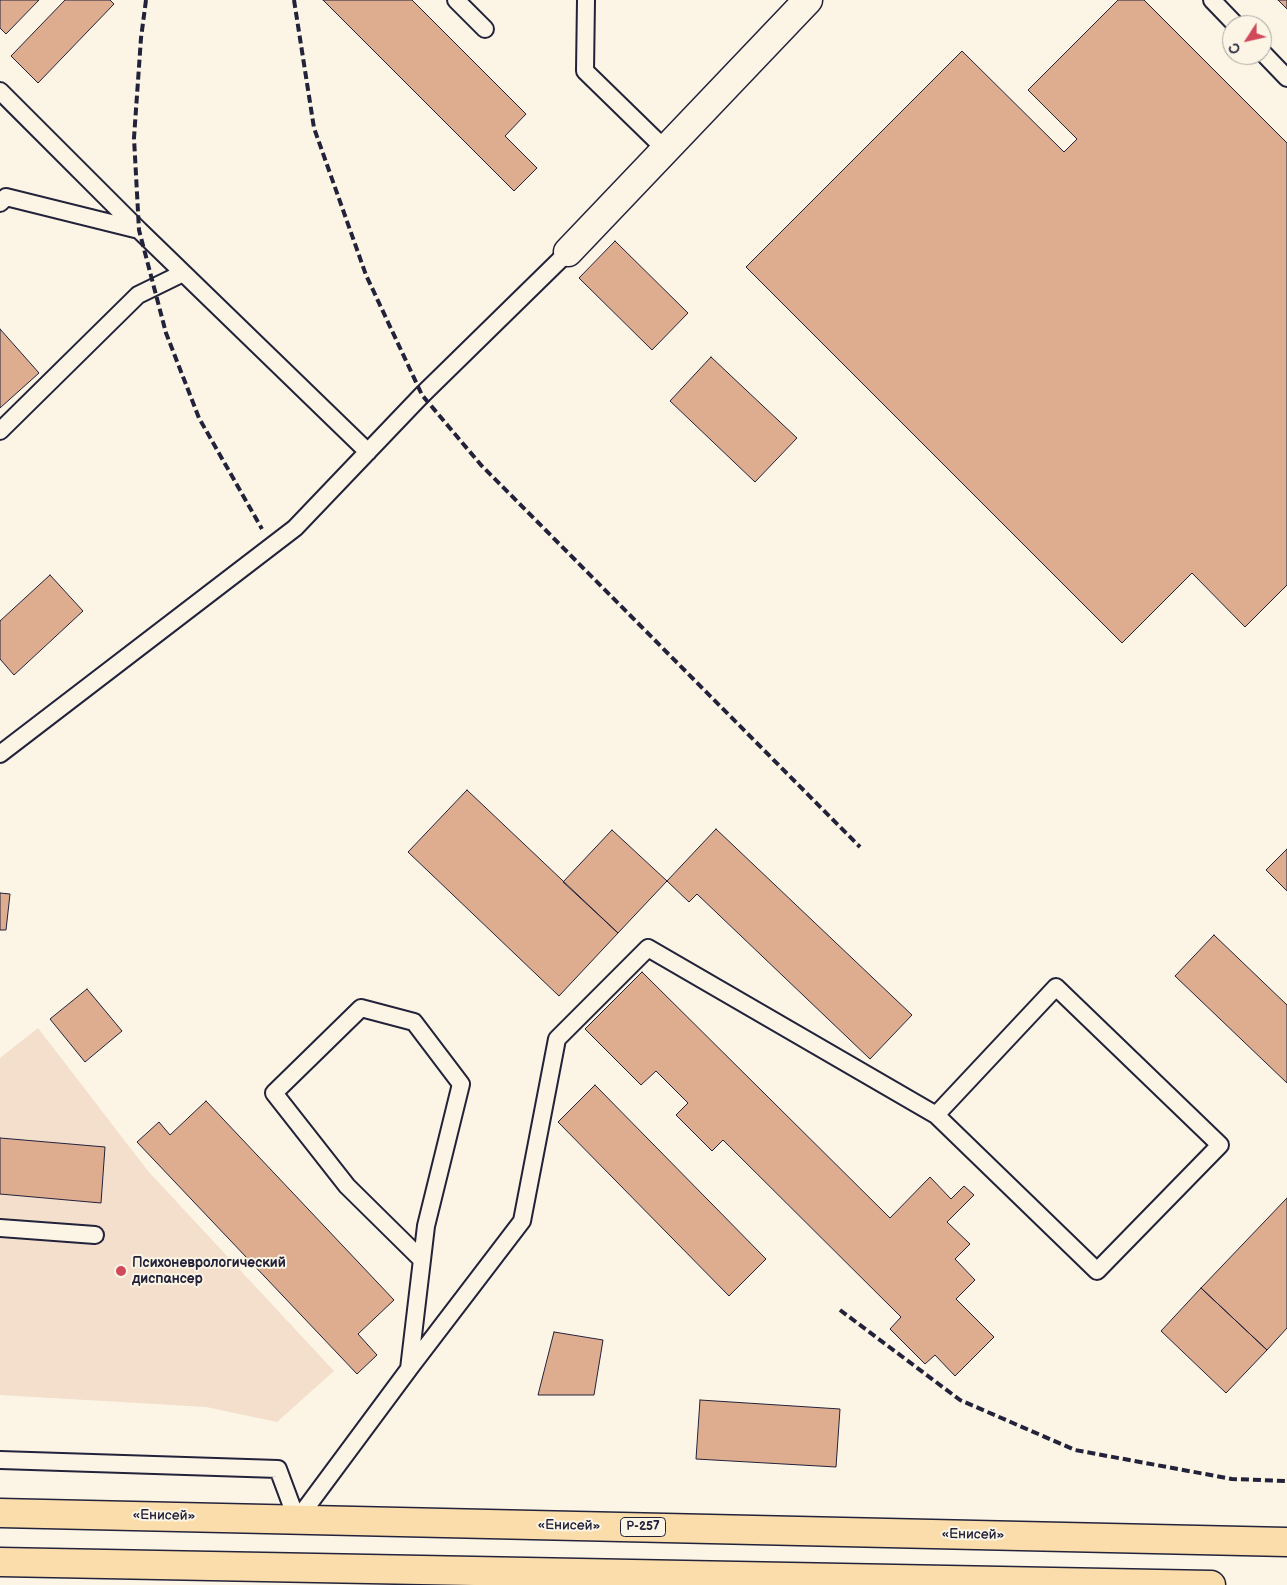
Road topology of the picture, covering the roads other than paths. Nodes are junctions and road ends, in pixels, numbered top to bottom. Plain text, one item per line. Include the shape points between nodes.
1 (456, 0) edge
2 (586, 0) edge
3 (808, 0) edge
4 (1212, 0) edge
5 (1226, 15) edge
6 (485, 29) dead end
7 (1272, 62) edge
8 (1287, 78) edge
9 (0, 91) edge
10 (666, 150) junction
11 (0, 203) edge
12 (139, 230) junction
13 (568, 252) joint
14 (183, 273) junction
15 (0, 431) edge
16 (368, 452) junction
17 (0, 754) edge
18 (936, 1115) junction
19 (0, 1228) edge
20 (95, 1235) dead end
21 (422, 1260) junction
22 (409, 1369) junction
23 (0, 1460) edge
24 (0, 1513) edge
25 (297, 1520) junction
26 (1287, 1542) edge
27 (0, 1562) edge
28 (1211, 1585) edge

1 - 6 lane
2 - 10 lane via 585,70
3 - 10 street
4 - 5 lane
7 - 8 lane
9 - 12 lane
10 - 13 street
11 - 12 lane via 6,197
12 - 14 lane
13 - 16 lane
14 - 15 lane via 138,295
14 - 16 lane
16 - 17 lane via 295,528
18 - 18 lane via 1097,1271 1220,1145 1056,987
18 - 22 lane via 648,948 557,1039 522,1221
19 - 20 lane
21 - 21 lane via 426,1226 461,1084 414,1022 361,1008 274,1093 347,1186
21 - 22 lane
22 - 25 lane
23 - 25 lane via 278,1469
24 - 25 highway, «Енисей» / Р-257
25 - 26 highway, «Енисей» / Р-257
27 - 28 highway

